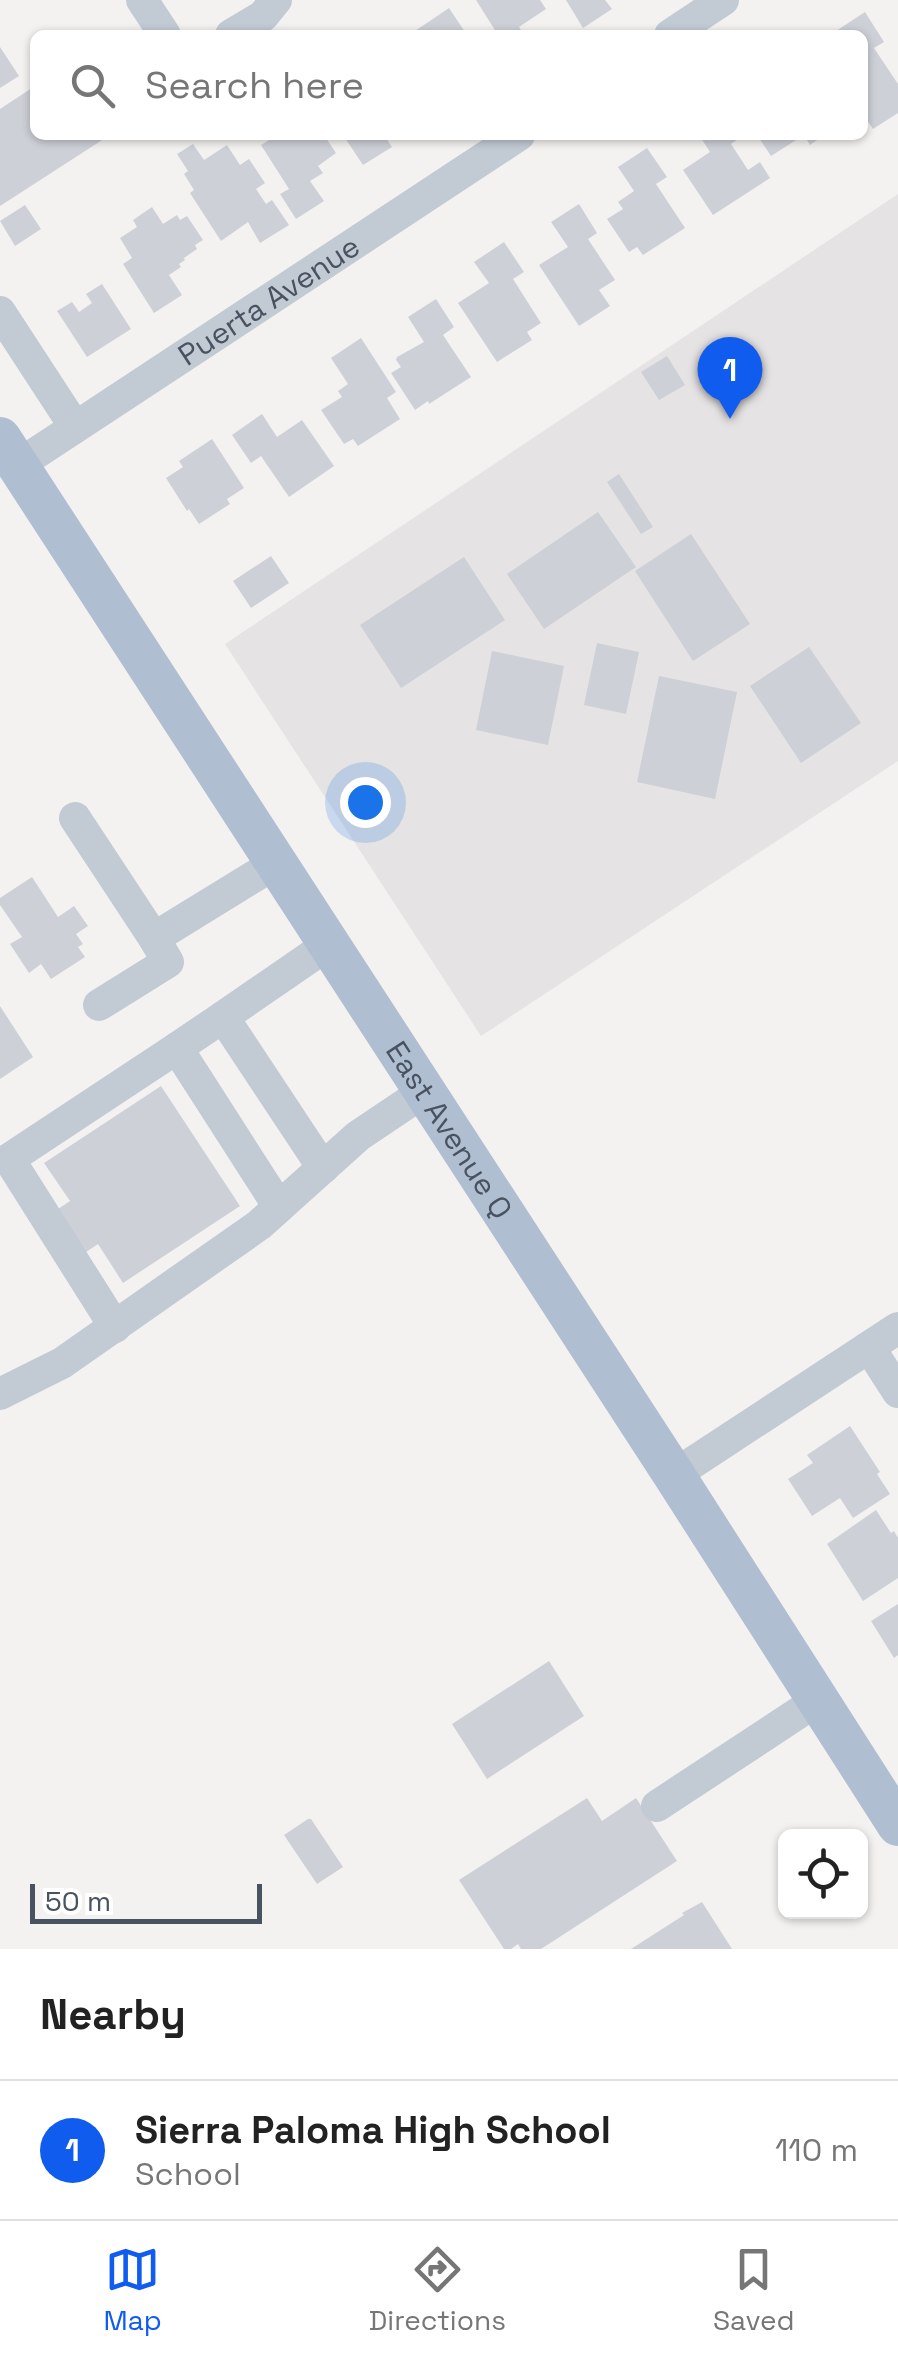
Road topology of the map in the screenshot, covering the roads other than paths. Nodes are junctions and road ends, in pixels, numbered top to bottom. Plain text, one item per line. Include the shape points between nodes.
1 (142, 0) edge
2 (276, 0) edge
3 (723, 0) edge
4 (162, 30) edge
5 (240, 30) edge
6 (678, 30) edge
7 (510, 140) edge
8 (0, 312) edge
9 (76, 428) junction
10 (9, 452) edge
11 (76, 818) dead end
12 (276, 863) junction
13 (154, 938) junction
14 (329, 944) junction
15 (99, 1005) dead end
16 (224, 1016) junction
17 (177, 1048) junction
18 (425, 1092) junction
19 (323, 1168) junction
20 (279, 1207) junction
21 (115, 1327) junction
22 (898, 1328) edge
23 (869, 1348) junction
24 (898, 1392) edge
25 (0, 1394) edge
26 (674, 1474) junction
27 (818, 1700) junction
28 (657, 1806) dead end
29 (898, 1825) edge

1 - 4 street
2 - 5 street
3 - 6 street
7 - 9 street, Puerta Avenue
8 - 9 street
9 - 10 street, Puerta Avenue
10 - 12 main road, East Avenue Q
11 - 13 street
12 - 13 street
12 - 14 main road, East Avenue Q
13 - 15 street via 168,962
14 - 16 street
14 - 18 main road, East Avenue Q
16 - 17 street
16 - 19 street
17 - 20 street
17 - 21 street via 9,1159
18 - 19 street
18 - 26 main road, East Avenue Q
19 - 20 street
20 - 21 street
21 - 25 street
22 - 23 street
23 - 24 street
23 - 26 street
26 - 27 main road, East Avenue Q
27 - 28 street
27 - 29 main road, East Avenue Q

